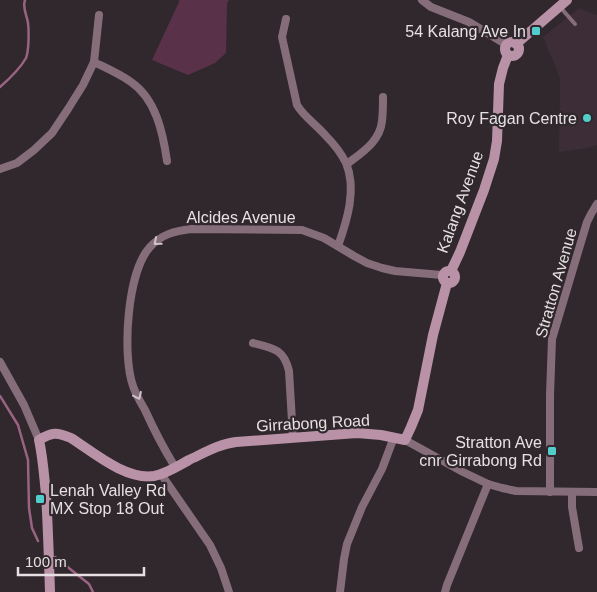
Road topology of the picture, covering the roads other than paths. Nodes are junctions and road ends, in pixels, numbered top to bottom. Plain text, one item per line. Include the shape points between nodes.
1 (422, 0) edge
2 (563, 3) edge
3 (99, 15) dead end
4 (286, 19) dead end
5 (575, 24) dead end
6 (510, 48) junction
7 (94, 62) junction
8 (382, 97) dead end
9 (167, 161) dead end
10 (346, 164) junction
11 (0, 169) edge
12 (597, 204) edge
13 (338, 246) junction
14 (447, 276) junction
15 (253, 342) dead end
16 (0, 362) edge
17 (394, 437) junction
18 (293, 438) junction
19 (39, 440) junction
20 (405, 440) junction
21 (175, 467) junction
22 (161, 474) junction
23 (488, 484) junction
24 (550, 492) junction
25 (572, 492) junction
26 (597, 492) edge
27 (579, 548) dead end
28 (50, 592) edge
29 (229, 592) edge
30 (340, 592) edge
31 (445, 592) edge

1 - 6 street via 431,7 469,22
2 - 5 lane
2 - 6 street
3 - 7 street
4 - 10 street via 282,37 297,105 340,152
6 - 14 street, Kalang Avenue via 499,84 494,159 460,252
7 - 9 street via 140,89 160,128
7 - 11 street via 52,133 17,163
8 - 10 street via 383,120 379,134
10 - 13 street via 350,198
12 - 24 street, Stratton Avenue via 588,222 552,339
13 - 14 street, Alcides Avenue via 360,260 382,268
13 -> 21 street, Alcides Avenue via 302,230 191,229 168,234 144,255 130,306 129,364 133,386
14 - 20 street, Kalang Avenue via 418,410
15 - 18 street via 278,351 287,362
16 - 19 street
17 - 18 street, Girrabong Road via 357,433
17 - 20 street, Girrabong Road
17 - 30 street via 353,526
18 - 21 street, Girrabong Road via 227,443
19 - 22 street, Girrabong Road via 52,433 64,435 122,470 146,476
19 - 28 street
20 - 23 street, Girrabong Road
21 - 22 street, Girrabong Road
22 - 29 street via 210,545
23 - 24 street, Girrabong Road via 516,491
23 - 31 street
24 - 25 street, Girrabong Road
25 - 26 street, Girrabong Road
25 - 27 street

